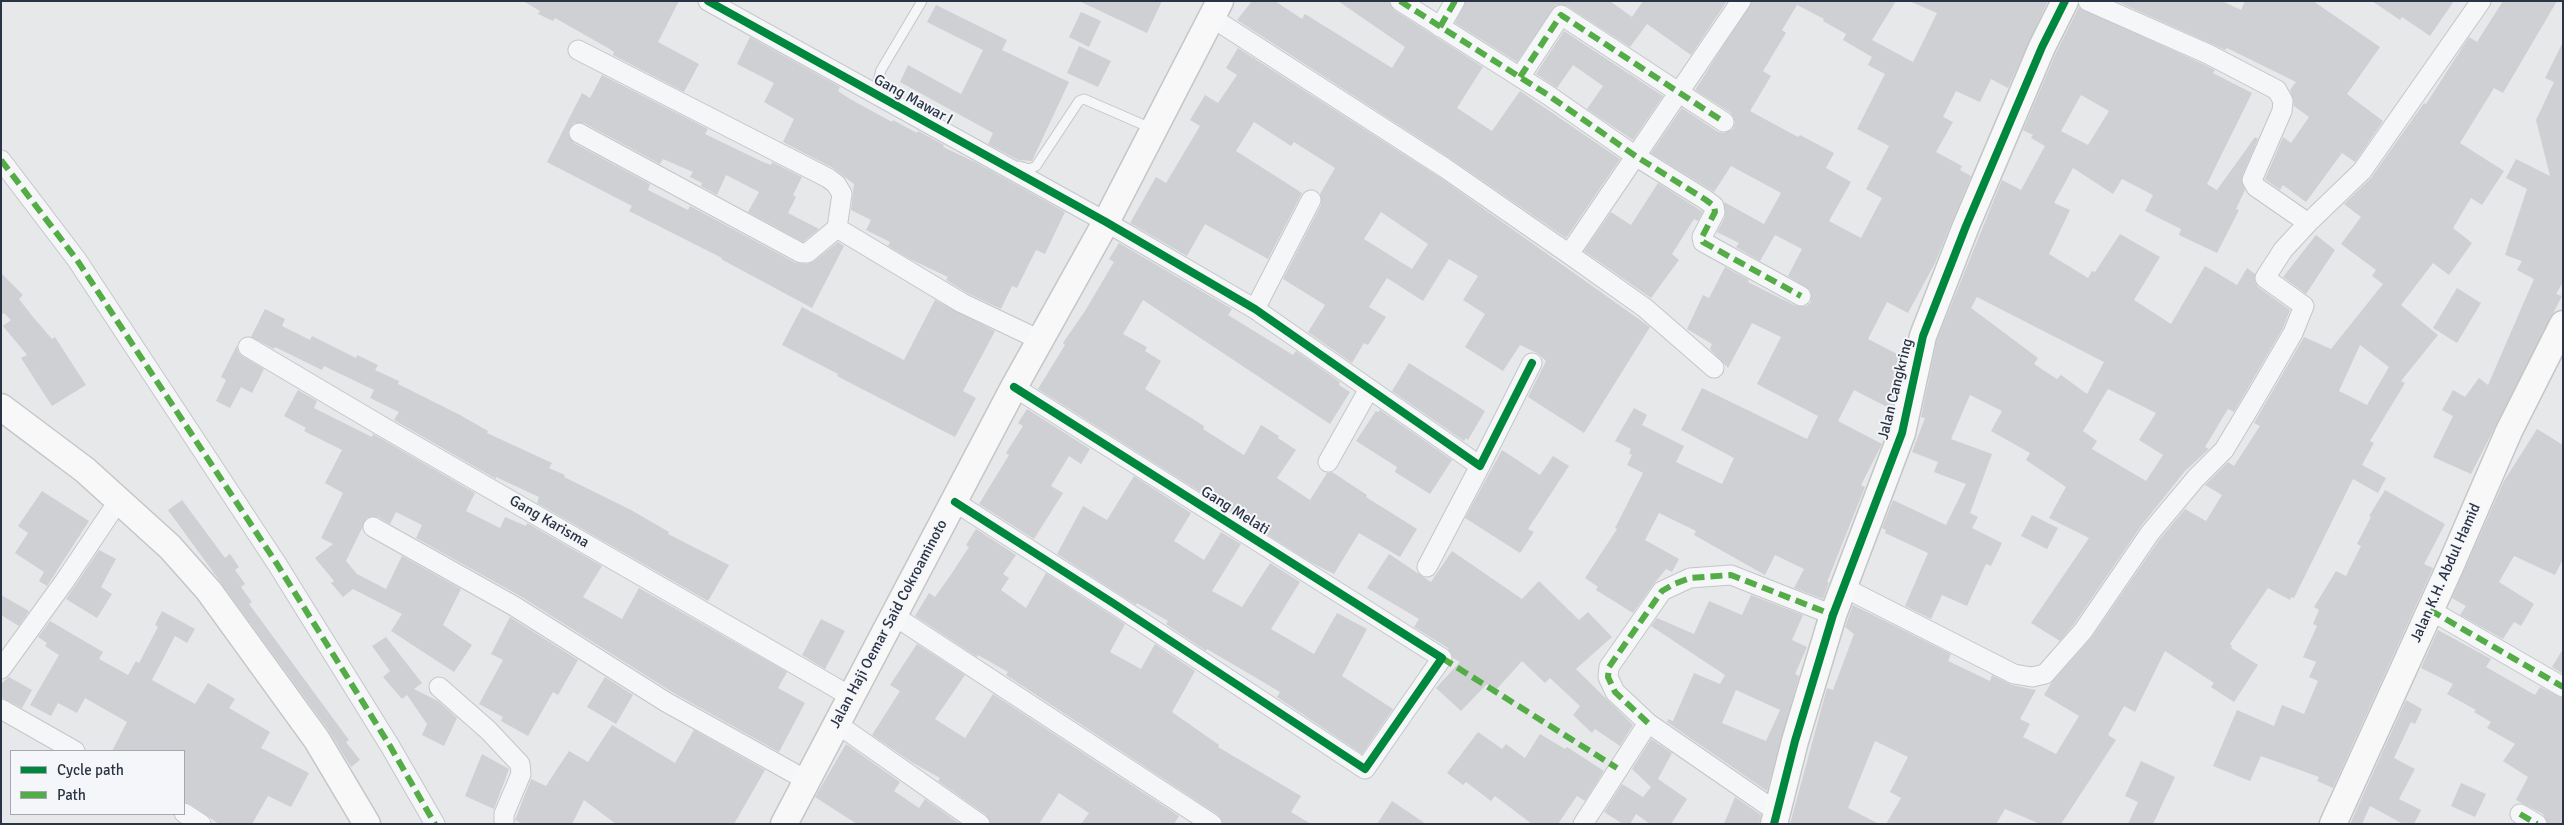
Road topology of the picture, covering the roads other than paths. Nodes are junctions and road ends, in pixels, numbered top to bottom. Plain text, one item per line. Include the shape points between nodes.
1 (708, 1) edge
2 (922, 1) edge
3 (1400, 1) edge
4 (1455, 1) edge
5 (1741, 1) edge
6 (2065, 1) edge
7 (2088, 1) edge
8 (2481, 1) edge
9 (1216, 9) edge
10 (1440, 27) junction
11 (578, 50) dead end
12 (1520, 77) junction
13 (1678, 92) junction
14 (1724, 122) dead end
15 (1154, 129) junction
16 (579, 133) dead end
17 (1637, 157) junction
18 (1, 160) edge
19 (1311, 200) dead end
20 (1106, 222) junction
21 (2308, 223) junction
22 (836, 228) junction
23 (1569, 254) junction
24 (1801, 296) dead end
25 (1255, 309) junction
26 (2563, 324) edge
27 (1040, 340) junction
28 (248, 347) dead end
29 (1532, 363) dead end
30 (1714, 368) dead end
31 (1014, 387) junction
32 (1369, 389) junction
33 (1, 407) edge
34 (1328, 462) dead end
35 (1480, 466) junction
36 (118, 500) junction
37 (955, 502) junction
38 (373, 527) dead end
39 (1427, 567) dead end
40 (1843, 587) junction
41 (2430, 610) junction
42 (893, 615) junction
43 (1833, 615) junction
44 (1, 670) edge
45 (439, 687) dead end
46 (2563, 687) edge
47 (850, 696) junction
48 (1, 709) edge
49 (836, 723) junction
50 (1648, 723) junction
51 (73, 750) edge
52 (806, 780) junction
53 (185, 814) edge
54 (2520, 814) dead end
55 (1776, 818) edge
56 (201, 824) edge
57 (368, 824) edge
58 (435, 824) edge
59 (504, 824) edge
60 (784, 824) edge
61 (980, 824) edge
62 (1212, 824) edge
63 (1583, 824) edge
64 (2333, 824) edge
65 (2537, 824) edge

1 - 20 street, Gang Mawar I
2 - 15 lane via 880,70 878,82 884,92 1016,165 1030,169 1036,166 1084,98
3 - 10 street
4 - 10 street
5 - 13 street
6 - 40 main road, Jalan Cangkring via 2038,56 1923,336 1902,433
7 - 21 street via 2208,54 2277,90 2283,101 2282,111 2252,180 2256,187
8 - 21 street via 2362,171
9 - 15 main road, Jalan Haji Oemar Said Cokroaminoto
9 - 23 street
10 - 12 street
11 - 22 street via 828,178 842,194
12 - 13 street via 1560,16
12 - 17 street
13 - 14 street
13 - 17 street
15 - 20 main road, Jalan Haji Oemar Said Cokroaminoto
16 - 22 street via 801,253 812,249
17 - 23 street
17 - 24 street via 1714,206 1715,212 1702,237 1703,242
18 - 58 street via 77,260 277,564
19 - 25 street
20 - 25 street, Gang Mawar I
20 - 27 main road, Jalan Haji Oemar Said Cokroaminoto
21 - 40 street via 2282,250 2265,278 2304,306 2257,395 2224,450 2160,520 2083,631 2045,674 2032,677 2014,674
22 - 27 street via 962,303
23 - 30 street via 1646,308
25 - 32 street, Gang Mawar I
26 - 41 main road, Jalan K.H. Abdul Hamid via 2509,431
27 - 31 main road, Jalan Haji Oemar Said Cokroaminoto
28 - 47 street, Gang Karisma
29 - 35 street
31 - 37 main road, Jalan Haji Oemar Said Cokroaminoto
31 - 37 street, Gang Melati via 1442,658 1365,769
32 - 34 street
32 - 35 street, Gang Mawar I
33 - 36 main road via 85,470
35 - 39 street
36 - 44 street
36 - 57 main road via 170,547 209,592 317,740
37 - 42 main road, Jalan Haji Oemar Said Cokroaminoto
38 - 52 street via 514,606 666,702
40 - 43 main road, Jalan Cangkring
41 - 46 street
41 - 64 main road, Jalan K.H. Abdul Hamid
42 - 47 main road, Jalan Haji Oemar Said Cokroaminoto
42 - 62 street
43 - 50 street via 1731,575 1690,578 1662,591 1609,667 1608,677 1616,692
43 - 55 main road, Jalan Cangkring via 1794,741
45 - 59 street via 488,730 520,764 521,774 504,814
47 - 49 main road, Jalan Haji Oemar Said Cokroaminoto
48 - 51 street
49 - 52 main road, Jalan Haji Oemar Said Cokroaminoto
49 - 61 street
50 - 55 street
50 - 63 street
52 - 60 main road, Jalan Haji Oemar Said Cokroaminoto
53 - 56 street
54 - 65 street

